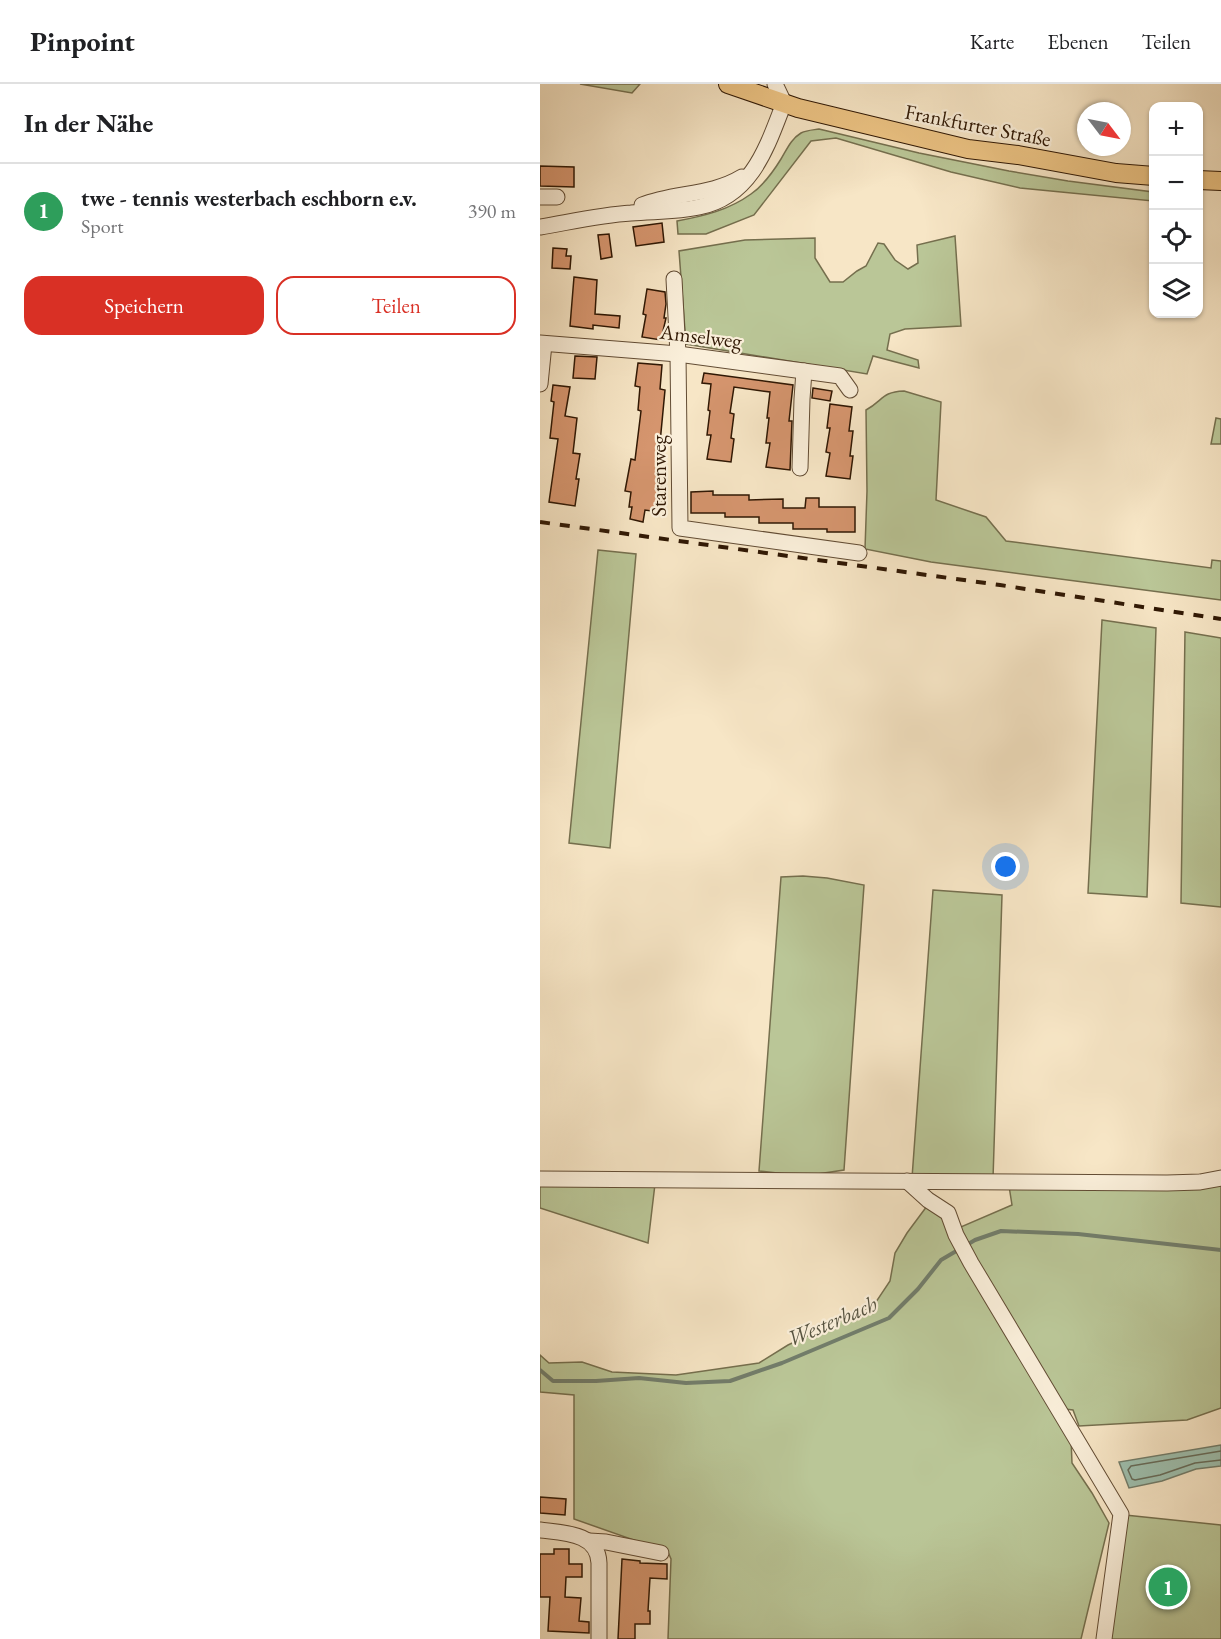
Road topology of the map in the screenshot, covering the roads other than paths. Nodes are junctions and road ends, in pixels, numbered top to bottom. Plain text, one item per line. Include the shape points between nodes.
1 (775, 84) edge
2 (739, 85) edge
3 (784, 103) junction
4 (1149, 176) edge
5 (1203, 180) edge
6 (1221, 181) edge
7 (540, 197) edge
8 (557, 197) dead end
9 (540, 226) edge
10 (674, 279) dead end
11 (542, 344) edge
12 (678, 354) junction
13 (804, 371) junction
14 (540, 384) edge
15 (850, 390) dead end
16 (800, 468) dead end
17 (859, 553) dead end
18 (1221, 1178) edge
19 (540, 1179) edge
20 (907, 1181) junction
21 (540, 1530) edge
22 (589, 1541) junction
23 (661, 1553) dead end
24 (599, 1639) edge
25 (1104, 1639) edge

1 - 3 street
2 - 3 main road, Frankfurter Straße
3 - 4 main road, Frankfurter Straße via 968,149
3 - 9 street via 754,170 735,191 712,204
5 - 6 main road
7 - 8 street
10 - 12 street, Starenweg
11 - 12 street, Amselweg
11 - 14 street
12 - 13 street, Amselweg
12 - 17 street, Starenweg via 680,528
13 - 15 street, Amselweg via 840,376
13 - 16 street
18 - 20 street via 1167,1183
19 - 20 street
20 - 25 street via 948,1213 971,1263 1120,1514
21 - 22 street
22 - 23 street
22 - 24 street via 599,1555

